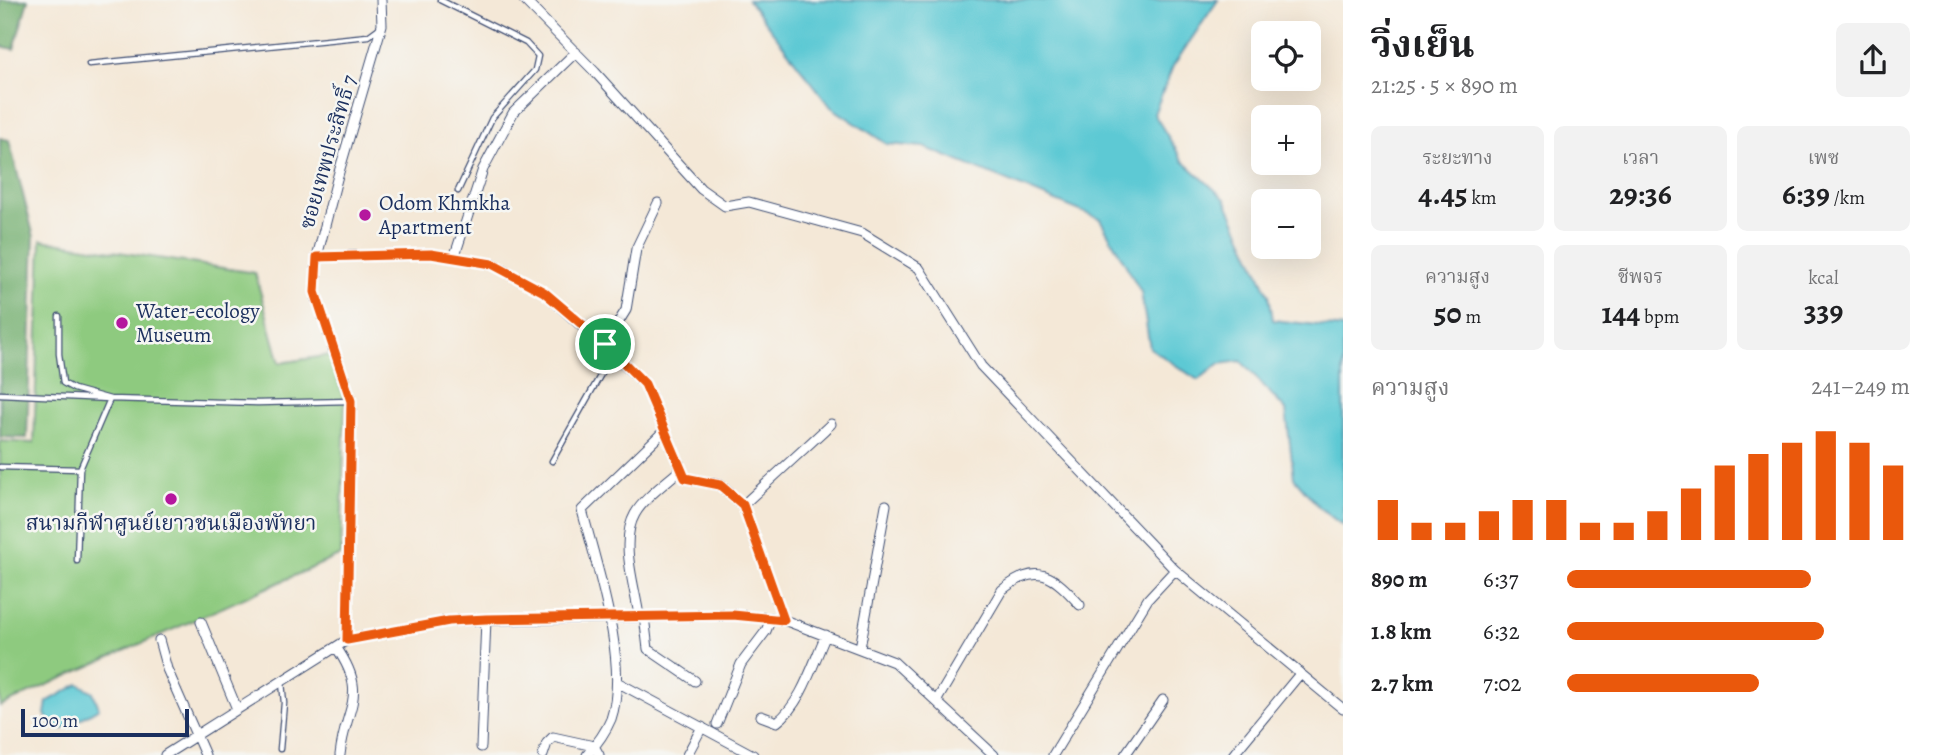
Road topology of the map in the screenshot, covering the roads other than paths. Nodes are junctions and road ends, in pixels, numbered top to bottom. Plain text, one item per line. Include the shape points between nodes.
1 (382, 0) edge
2 (440, 0) edge
3 (524, 0) edge
4 (382, 25) junction
5 (576, 52) junction
6 (89, 64) dead end
7 (458, 191) dead end
8 (658, 203) dead end
9 (317, 257) junction
10 (454, 258) junction
11 (59, 316) dead end
12 (605, 344) junction
13 (614, 352) junction
14 (0, 394) edge
15 (110, 398) junction
16 (351, 401) junction
17 (831, 424) dead end
18 (664, 431) junction
19 (552, 461) dead end
20 (0, 467) edge
21 (80, 469) junction
22 (681, 469) junction
23 (743, 505) junction
24 (886, 505) dead end
25 (77, 561) dead end
26 (1175, 570) junction
27 (1080, 605) dead end
28 (642, 615) junction
29 (609, 616) junction
30 (771, 618) junction
31 (486, 619) junction
32 (784, 620) junction
33 (201, 622) dead end
34 (826, 635) junction
35 (159, 640) dead end
36 (347, 640) junction
37 (336, 647) junction
38 (860, 648) junction
39 (1299, 675) junction
40 (282, 681) junction
41 (695, 681) dead end
42 (617, 682) junction
43 (937, 700) junction
44 (1163, 700) dead end
45 (237, 709) junction
46 (1343, 709) edge
47 (761, 716) dead end
48 (717, 724) dead end
49 (702, 727) junction
50 (196, 734) junction
51 (481, 747) dead end
52 (280, 748) dead end
53 (597, 751) edge
54 (165, 755) edge
55 (205, 755) edge
56 (340, 755) edge
57 (543, 755) edge
58 (587, 755) edge
59 (687, 755) edge
60 (753, 755) edge
61 (994, 755) edge
62 (1053, 755) edge
63 (1125, 755) edge
64 (1233, 755) edge

1 - 4 street, ซอยเทพประสิทธิ์ 7
2 - 7 lane via 526,43 538,56 534,70 492,118
3 - 5 street
4 - 6 lane via 368,36
4 - 9 street, ซอยเทพประสิทธิ์ 7
5 - 10 street via 513,113 483,170
5 - 26 street via 701,189 725,206 749,202 862,233 919,268 981,366
8 - 12 street via 636,249 626,310
9 - 10 street via 431,254
9 - 16 street, ซอยเทพประสิทธิ์ 7 via 315,292
10 - 12 street via 492,264 544,292
11 - 15 lane via 63,383
12 - 13 street
13 - 18 street via 645,384
13 - 19 lane
14 - 15 lane
15 - 16 lane
15 - 21 lane
16 - 36 street, ซอยเทพประสิทธิ์ 7
17 - 23 street
18 - 22 street
18 - 29 street via 582,509
20 - 21 lane
21 - 25 lane
22 - 23 street via 685,478 720,485
22 - 28 street via 636,512 631,524 629,546
23 - 32 street
24 - 38 street
26 - 39 street
26 - 62 street via 1148,599
27 - 43 street via 1045,574 1015,580 1002,590
28 - 29 street
28 - 30 street
28 - 41 street via 648,649
29 - 31 street
29 - 42 street
30 - 32 street
30 - 48 street via 741,664
31 - 36 street via 449,621
31 - 51 street
32 - 34 street
33 - 45 street
34 - 38 street
34 - 47 street via 801,691 782,718 777,722
35 - 50 street
36 - 37 street
37 - 40 street
37 - 56 street via 351,673 355,702
38 - 43 street via 894,662
39 - 46 street
39 - 64 street
40 - 45 street
40 - 52 lane
42 - 49 street
42 - 53 street via 611,719
43 - 61 street
44 - 63 street
45 - 50 street
49 - 59 street
49 - 60 street
50 - 54 street
50 - 55 street
53 - 57 street via 553,737
53 - 58 street

